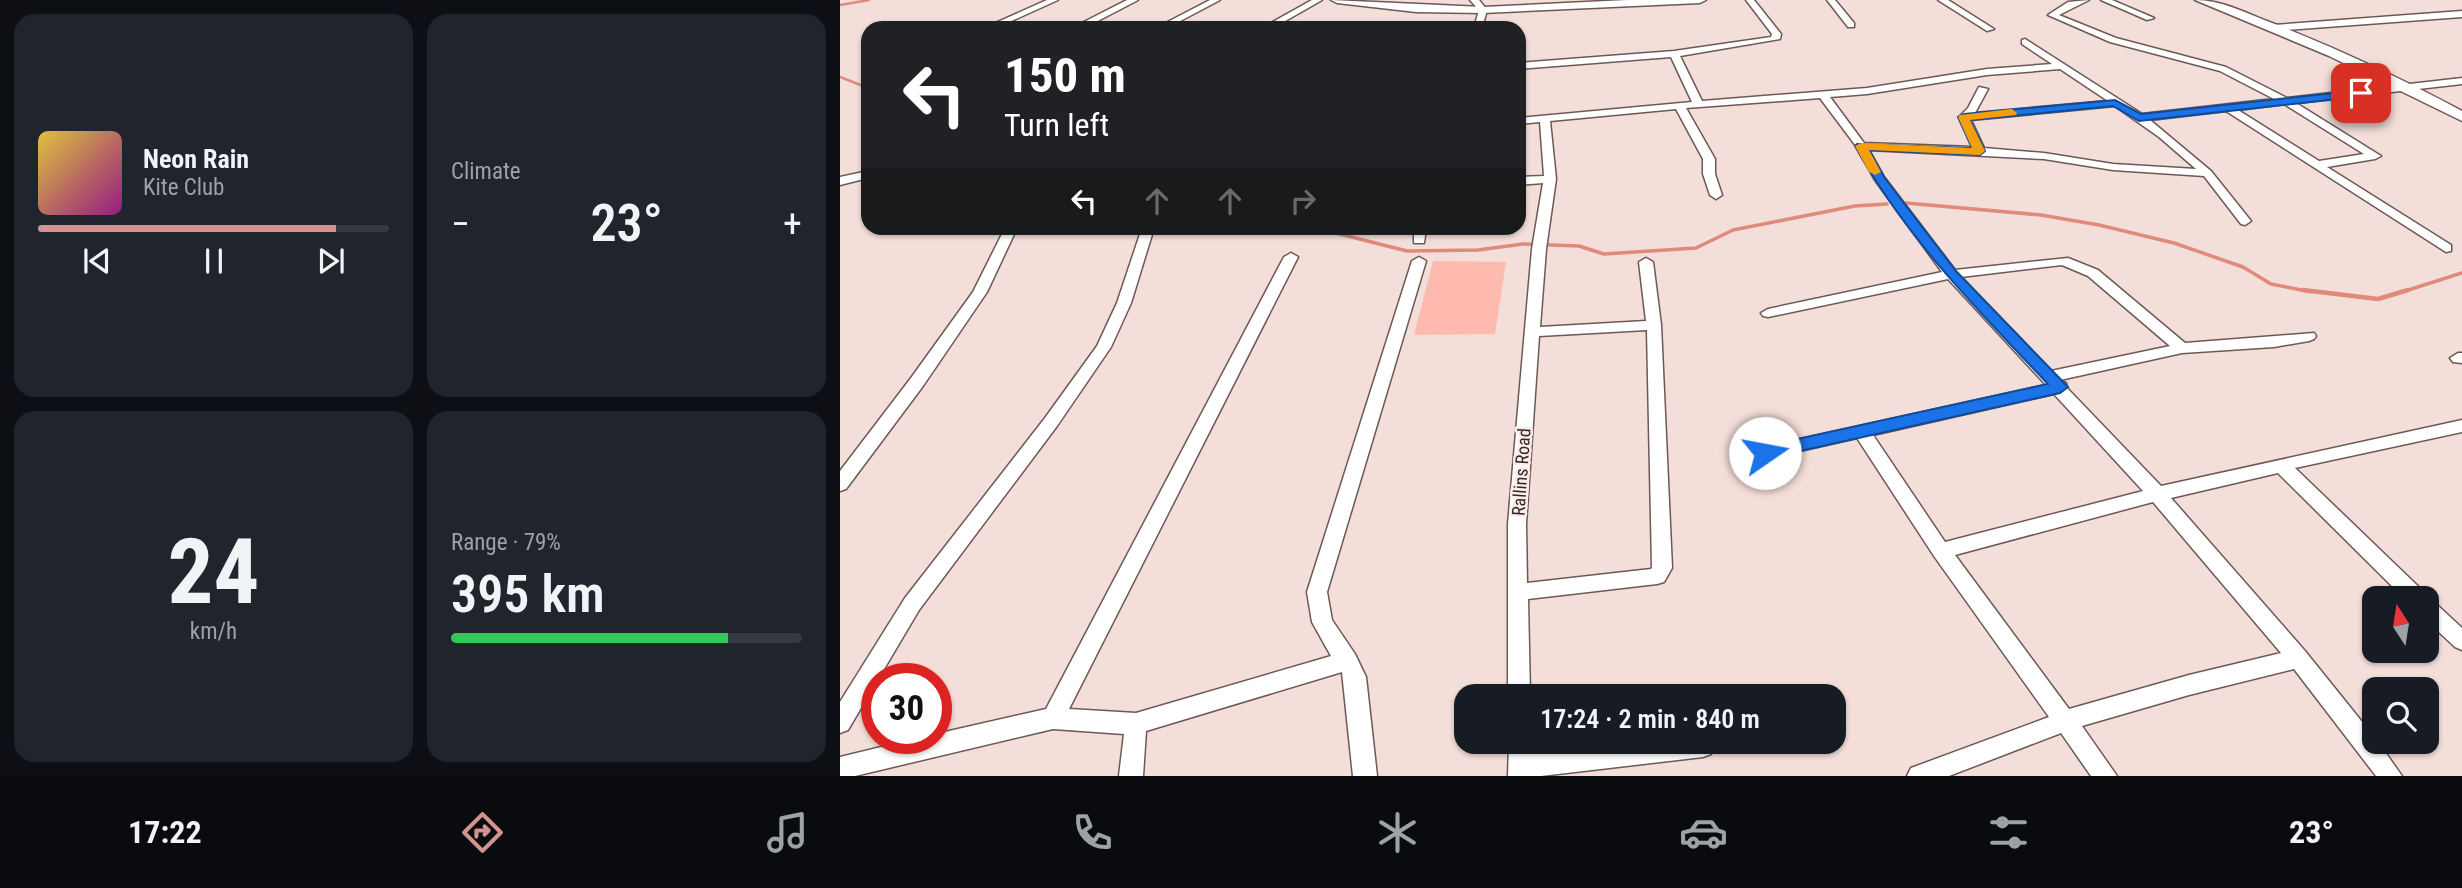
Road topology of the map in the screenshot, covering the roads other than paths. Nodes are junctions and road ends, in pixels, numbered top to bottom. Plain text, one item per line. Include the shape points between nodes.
1 (1054, 0) edge
2 (1134, 0) edge
3 (1216, 0) edge
4 (1318, 0) edge
5 (1337, 0) edge
6 (1474, 0) edge
7 (1700, 0) edge
8 (1750, 0) edge
9 (1831, 0) edge
10 (1942, 0) edge
11 (2085, 0) edge
12 (2105, 0) edge
13 (2201, 0) edge
14 (1615, 3) edge
15 (1483, 10) junction
16 (2462, 14) edge
17 (2150, 18) dead end
18 (1004, 21) edge
19 (1090, 21) edge
20 (1174, 21) edge
21 (1279, 21) edge
22 (1480, 21) edge
23 (1852, 25) dead end
24 (2274, 28) junction
25 (1990, 29) dead end
26 (2025, 43) dead end
27 (1674, 54) junction
28 (1526, 65) edge
29 (2060, 66) junction
30 (2462, 81) edge
31 (2410, 88) junction
32 (1983, 89) dead end
33 (1823, 94) junction
34 (2287, 102) junction
35 (2115, 103) junction
36 (1698, 104) junction
37 (1680, 107) junction
38 (2228, 108) junction
39 (1964, 117) junction
40 (2462, 117) edge
41 (2139, 118) junction
42 (1545, 120) junction
43 (1526, 121) edge
44 (1861, 146) junction
45 (1980, 151) junction
46 (2317, 165) junction
47 (2207, 173) junction
48 (861, 176) edge
49 (1550, 179) junction
50 (840, 181) edge
51 (1526, 181) edge
52 (1716, 195) dead end
53 (2245, 221) dead end
54 (1008, 235) edge
55 (1146, 235) edge
56 (2446, 248) dead end
57 (1291, 257) dead end
58 (1419, 261) dead end
59 (1646, 262) dead end
60 (1951, 274) junction
61 (1768, 313) dead end
62 (1654, 325) junction
63 (1532, 332) junction
64 (2309, 336) dead end
65 (2182, 348) junction
66 (2055, 382) junction
67 (2462, 426) edge
68 (1861, 432) junction
69 (1765, 453) dead end
70 (2281, 465) junction
71 (840, 484) edge
72 (2157, 494) junction
73 (1941, 551) junction
74 (2405, 586) edge
75 (1518, 592) junction
76 (2440, 620) edge
77 (2462, 641) edge
78 (2298, 658) junction
79 (1348, 661) junction
80 (1520, 684) edge
81 (1053, 718) junction
82 (2065, 721) junction
83 (840, 722) edge
84 (1136, 724) junction
85 (1520, 754) edge
86 (1647, 754) edge
87 (840, 768) edge
88 (1520, 772) edge
89 (1131, 776) edge
90 (1365, 776) edge
91 (1919, 776) edge
92 (2105, 776) edge
93 (2390, 776) edge

1 - 18 street
2 - 19 street
3 - 20 street
4 - 21 street
5 - 15 street via 1416,9
6 - 15 street
7 - 14 street
8 - 27 street via 1777,34 1775,38
9 - 23 street
10 - 25 street
11 - 34 street via 2052,15 2113,40 2209,64
12 - 17 street
13 - 24 street
14 - 15 street
15 - 22 street
16 - 24 street
24 - 31 street
26 - 29 street
27 - 28 street
27 - 36 street
29 - 33 street
29 - 35 street
30 - 31 street
31 - 34 street
31 - 40 street
32 - 39 street
33 - 36 street
33 - 44 street
34 - 38 street
34 - 46 street via 2375,156
35 - 39 street
35 - 41 street
36 - 37 street
37 - 42 street
37 - 52 street via 1709,159
38 - 41 street
38 - 46 street
39 - 45 street
41 - 47 street
42 - 43 street
42 - 49 street, Rallins Road
44 - 45 street
44 - 60 street via 1879,178
45 - 47 street
46 - 56 street
47 - 53 street
48 - 50 street
49 - 51 street
49 - 63 street, Rallins Road
54 - 71 street via 980,292
55 - 83 street via 1104,347 912,604
57 - 81 street
58 - 79 street via 1317,592 1322,622
59 - 62 street
60 - 61 street
60 - 65 street via 2045,262 2076,264 2093,273
60 - 66 street
62 - 63 street
62 - 75 street via 1660,573
63 - 75 street, Rallins Road via 1517,524
64 - 65 street
65 - 66 street
66 - 68 street
66 - 72 street
67 - 70 street
68 - 69 street
68 - 73 street
70 - 72 street
70 - 74 street
72 - 73 street
72 - 78 street
73 - 82 street
75 - 80 street, Rallins Road
76 - 77 street
78 - 82 street
78 - 93 street
79 - 84 street
79 - 90 street via 1355,677
81 - 84 street
81 - 87 street
82 - 91 street
82 - 92 street
84 - 89 street
85 - 88 street
86 - 88 street

